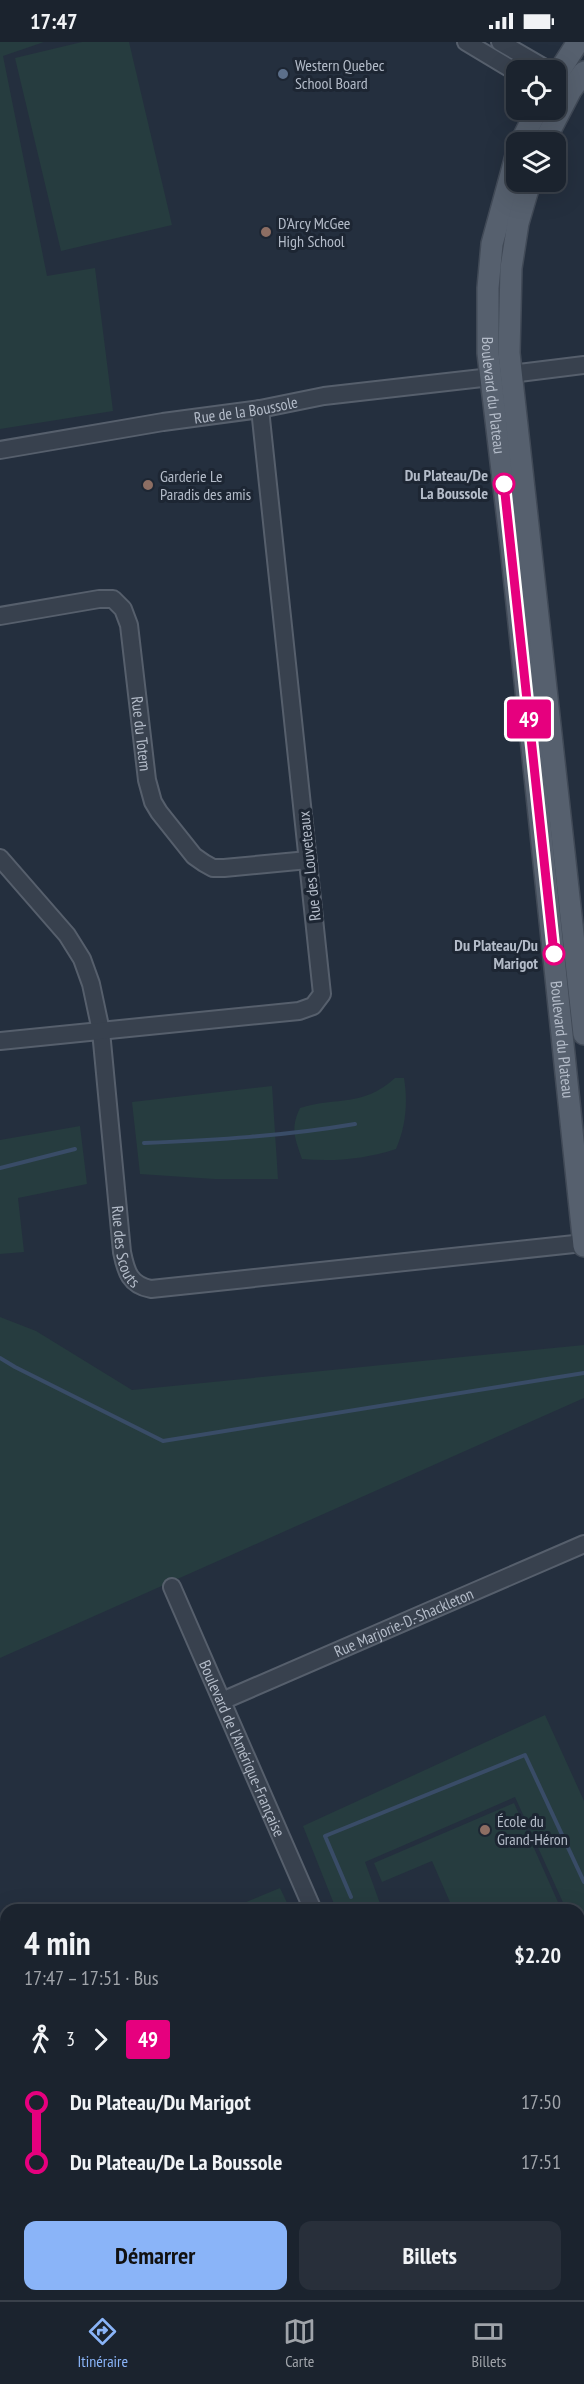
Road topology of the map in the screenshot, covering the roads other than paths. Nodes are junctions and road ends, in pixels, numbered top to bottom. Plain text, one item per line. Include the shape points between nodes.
1 (466, 42) edge
2 (500, 42) edge
3 (578, 42) edge
4 (527, 60) edge
5 (566, 64) edge
6 (506, 66) edge
7 (584, 72) edge
8 (566, 77) edge
9 (506, 189) edge
10 (527, 192) edge
11 (584, 365) edge
12 (501, 375) junction
13 (260, 409) junction
14 (0, 450) edge
15 (0, 616) edge
16 (0, 858) edge
17 (308, 860) junction
18 (582, 1002) edge
19 (559, 1004) junction
20 (100, 1031) junction
21 (584, 1034) edge
22 (0, 1041) edge
23 (584, 1244) edge
24 (584, 1544) edge
25 (172, 1587) dead end
26 (222, 1701) junction
27 (310, 1904) edge

1 - 6 street
2 - 4 street
3 - 5 main road
7 - 8 main road
9 - 12 main road, Boulevard du Plateau via 489,268 488,327
10 - 12 main road, Boulevard du Plateau via 511,268 509,343
11 - 12 street, Rue de la Boussole
12 - 13 street, Rue de la Boussole via 324,396
12 - 18 main road, Boulevard du Plateau
12 - 19 main road, Boulevard du Plateau
13 - 14 street, Rue de la Boussole
13 - 17 street, Rue des Louveteaux
15 - 17 street, Rue du Totem via 113,599 123,609 129,625 147,780 159,812 194,856 213,867
16 - 20 street, Rue des Scouts via 75,946 88,972
17 - 20 street, Rue des Louveteaux via 322,987 313,1006 299,1011
18 - 19 street
18 - 21 main road, Boulevard du Plateau
19 - 23 main road, Boulevard du Plateau
20 - 22 street, Rue des Louveteaux
20 - 23 street, Rue des Scouts via 122,1252 128,1274 138,1285 151,1289
24 - 26 street, Rue Marjorie-D.-Shackleton
25 - 26 street, Boulevard de l'Amérique-Française
26 - 27 street, Boulevard de l'Amérique-Française

